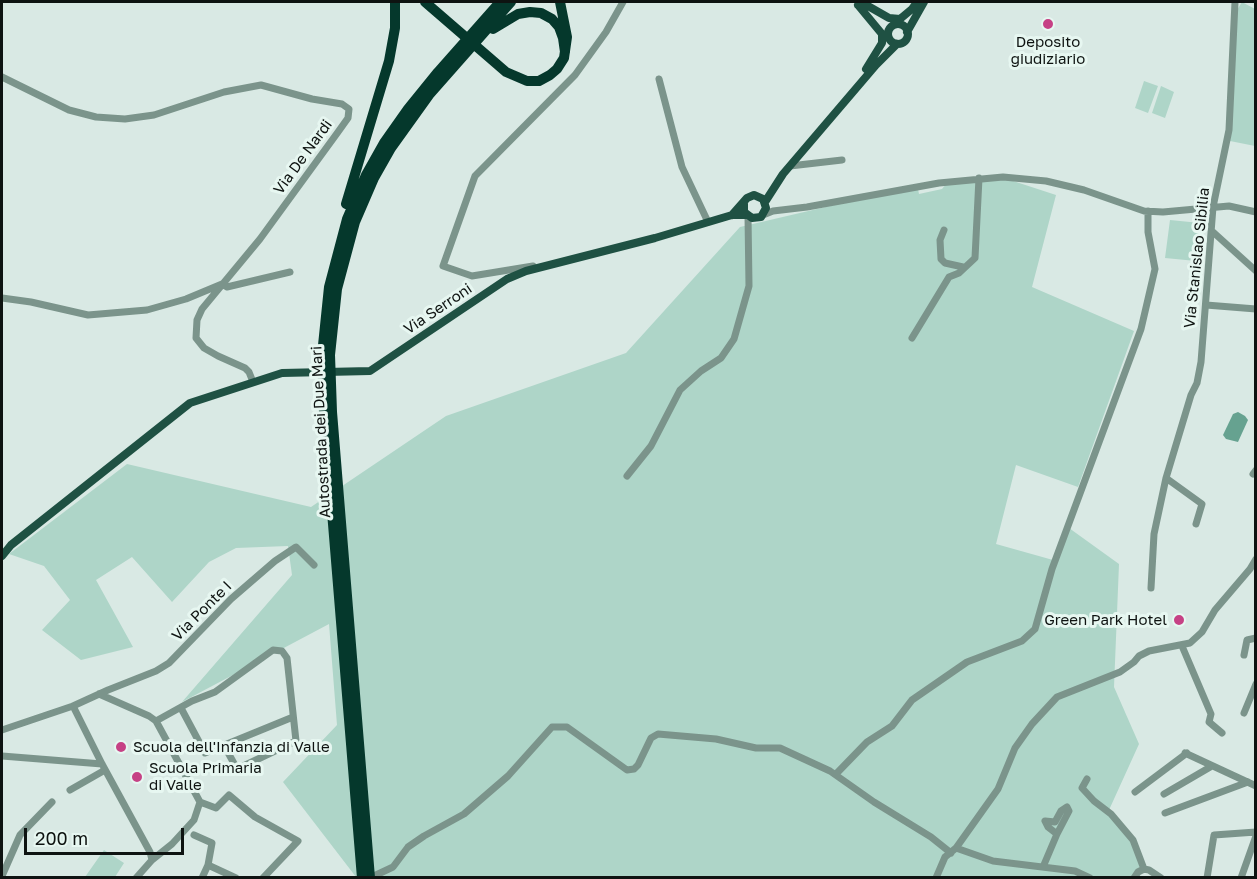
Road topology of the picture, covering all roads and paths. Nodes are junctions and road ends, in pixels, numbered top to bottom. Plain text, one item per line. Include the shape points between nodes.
1 (395, 2) edge
2 (425, 2) edge
3 (500, 2) edge
4 (511, 2) edge
5 (560, 2) edge
6 (622, 2) edge
7 (1235, 2) edge
8 (856, 3) edge
9 (921, 3) edge
10 (874, 16) junction
11 (898, 25) junction
12 (907, 32) junction
13 (888, 36) junction
14 (897, 44) junction
15 (566, 51) junction
16 (876, 65) junction
17 (2, 77) edge
18 (659, 79) dead end
19 (862, 81) junction
20 (391, 148) junction
21 (842, 160) dead end
22 (790, 166) junction
23 (979, 178) junction
24 (766, 203) junction
25 (744, 204) junction
26 (1214, 207) junction
27 (1148, 211) junction
28 (1255, 211) edge
29 (732, 214) junction
30 (752, 218) junction
31 (708, 222) junction
32 (944, 230) dead end
33 (1213, 232) junction
34 (963, 267) junction
35 (524, 269) junction
36 (1256, 271) edge
37 (290, 272) dead end
38 (222, 284) junction
39 (2, 298) edge
40 (1206, 304) junction
41 (1256, 309) edge
42 (912, 338) dead end
43 (253, 382) junction
44 (322, 382) junction
45 (627, 476) dead end
46 (1166, 478) junction
47 (1196, 524) dead end
48 (338, 538) junction
49 (2, 556) edge
50 (1256, 559) edge
51 (314, 565) dead end
52 (1151, 588) dead end
53 (1256, 638) edge
54 (1182, 646) junction
55 (1244, 655) dead end
56 (1256, 684) edge
57 (99, 694) junction
58 (74, 706) junction
59 (181, 708) junction
60 (1244, 713) dead end
61 (293, 717) junction
62 (156, 721) junction
63 (2, 730) edge
64 (1222, 734) dead end
65 (225, 747) junction
66 (2, 756) edge
67 (1212, 766) junction
68 (104, 767) junction
69 (836, 774) junction
70 (1087, 779) dead end
71 (1248, 782) junction
72 (1256, 786) edge
73 (69, 790) dead end
74 (1135, 792) dead end
75 (359, 793) junction
76 (1164, 794) dead end
77 (52, 802) dead end
78 (199, 805) junction
79 (1165, 813) dead end
80 (1057, 834) dead end
81 (1256, 834) edge
82 (194, 835) dead end
83 (953, 851) junction
84 (152, 860) junction
85 (208, 865) junction
86 (1042, 867) junction
87 (1144, 869) junction
88 (2, 876) edge
89 (373, 876) edge
90 (136, 878) edge
91 (201, 878) edge
92 (236, 878) edge
93 (263, 878) edge
94 (362, 878) edge
95 (936, 878) edge
96 (1090, 878) edge
97 (1134, 878) edge
98 (1161, 878) edge
99 (1208, 878) edge
100 (1241, 878) edge

1 - 44 highway via 389,61 324,287 319,330
2 - 15 highway via 522,81 545,78 554,72
3 - 44 highway, Autostrada dei Due Mari via 408,109 356,196 328,287
4 - 20 highway, Autostrada dei Due Mari via 429,95
5 - 15 highway
6 - 35 street via 575,75 475,176 443,266 472,276
7 - 26 street, Via Stanislao Sibilia via 1229,130
8 - 9 main road via 900,19
8 - 10 main road
8 - 19 main road via 882,34 882,43
9 - 11 main road
9 - 12 main road
10 - 11 main road
10 - 13 main road
11 - 12 main road
11 - 13 main road via 891,28
12 - 14 main road via 905,40
13 - 14 main road
13 - 16 main road
14 - 16 main road
15 - 20 highway via 559,27 546,16 530,12 506,19 483,39
16 - 19 main road, Via Serroni
17 - 38 street, Via De Nardi via 69,110 96,117 154,115 224,92 261,86 347,106 349,113 343,125
18 - 31 street via 682,167
19 - 22 main road, Via Serroni
20 - 48 highway, Autostrada dei Due Mari via 355,222 341,266 334,309 330,382
21 - 22 street
22 - 24 main road, Via Serroni via 771,189
23 - 24 street via 807,207
23 - 27 street via 1046,181
23 - 34 street via 976,255
24 - 25 main road, Via Serroni via 751,196
24 - 30 main road
25 - 29 main road, Via Serroni
25 - 30 main road
26 - 27 street
26 - 28 street
26 - 33 street, Via Stanislao Sibilia
27 - 69 street via 1155,269 1141,329 1052,569 1035,629 1022,641 967,662 912,700 892,726 867,742
29 - 30 main road, Via Serroni
29 - 31 main road, Via Serroni
30 - 45 street via 746,239 748,286 734,339 721,357 680,390 651,446
31 - 35 main road, Via Serroni
32 - 34 street via 941,259
33 - 36 street
33 - 40 street, Via Stanislao Sibilia
34 - 42 street via 949,278
35 - 43 main road, Via Serroni via 370,371 282,373
37 - 38 street via 227,287
38 - 39 street via 147,310 88,315
38 - 43 street, Via De Nardi via 202,309 195,338 218,357 245,368
40 - 41 street
40 - 46 street, Via Stanislao Sibilia via 1197,383
43 - 49 main road, Via Serroni via 190,403
44 - 48 highway, Autostrada dei Due Mari
46 - 47 street via 1202,504
46 - 52 street, Via Stanislao Sibilia via 1154,534
48 - 75 highway, Autostrada dei Due Mari
50 - 54 street via 1202,632
51 - 57 street, Via Ponte I via 296,547 231,599 169,663
53 - 55 street via 1247,640
54 - 64 street via 1212,714 1209,722
54 - 83 street via 1149,651 1120,672 1057,697 1015,748 998,789
56 - 60 street
57 - 58 street, Via Ponte I
57 - 62 street
58 - 63 street, Via Ponte I
58 - 68 street
59 - 61 street via 215,692 273,650 282,651 287,658
59 - 62 street
59 - 65 street via 206,753
61 - 65 street
61 - 65 street via 296,741 237,769
62 - 78 street
66 - 68 street
67 - 71 street
67 - 74 street via 1186,753
67 - 76 street
68 - 73 street
68 - 84 street
69 - 83 street
69 - 89 street via 780,748 658,734 651,738 634,769 627,770 567,727 552,727 508,776 464,814 424,836 408,847 393,867
70 - 87 street via 1082,788 1112,814 1133,840
71 - 72 street
71 - 79 street
75 - 89 highway, Autostrada dei Due Mari
75 - 94 highway, Autostrada dei Due Mari
77 - 88 street via 20,835
78 - 84 street via 194,820
78 - 93 street via 216,808 229,795 255,817 298,842
80 - 86 street
81 - 99 street via 1214,835
81 - 100 street
82 - 85 street via 212,843
83 - 86 street
83 - 95 street via 945,857
84 - 90 street
85 - 91 street
85 - 92 street
86 - 96 street via 1075,871
87 - 97 street
87 - 98 street

